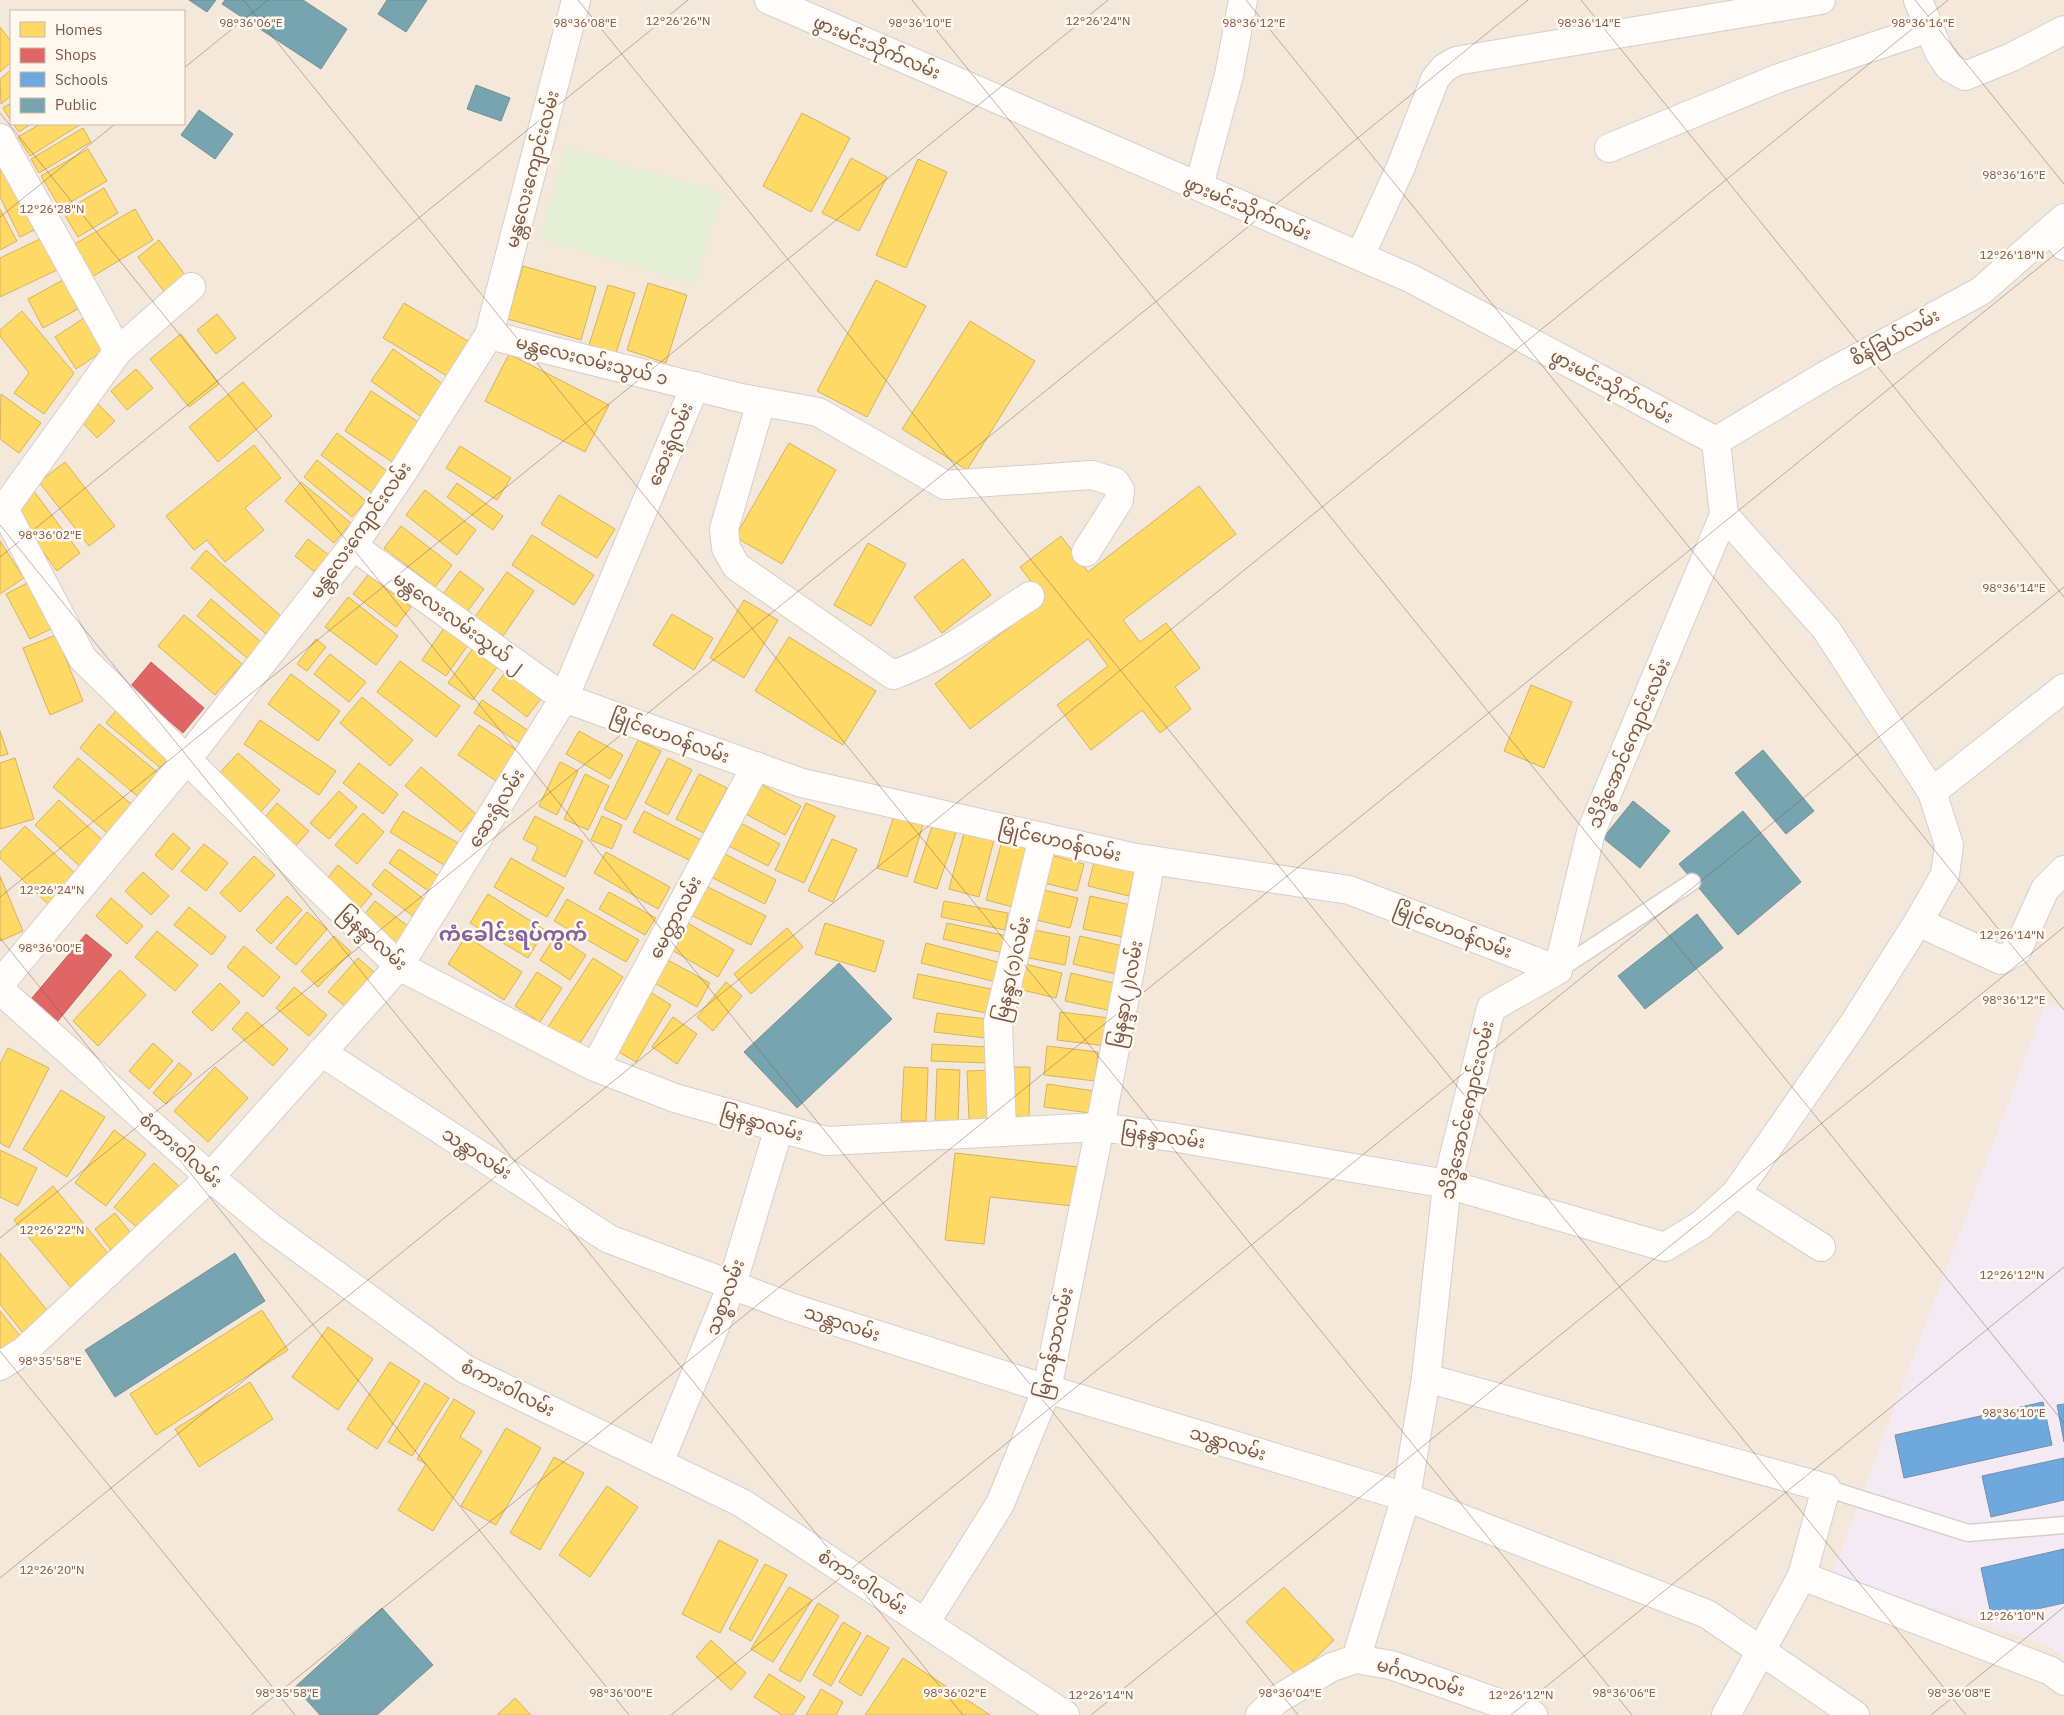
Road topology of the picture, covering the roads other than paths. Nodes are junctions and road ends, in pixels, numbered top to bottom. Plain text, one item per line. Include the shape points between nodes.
1 (576, 0) edge
2 (769, 0) edge
3 (1243, 0) edge
4 (1821, 0) edge
5 (1918, 0) edge
6 (1929, 28) junction
7 (2064, 30) edge
8 (1, 142) edge
9 (1609, 148) dead end
10 (1199, 186) junction
11 (2060, 231) edge
12 (1360, 256) junction
13 (191, 287) dead end
14 (489, 335) junction
15 (118, 352) junction
16 (695, 386) junction
17 (761, 402) junction
18 (1716, 441) junction
19 (2, 510) edge
20 (1724, 514) junction
21 (353, 546) junction
22 (1086, 552) dead end
23 (1030, 596) dead end
24 (2064, 688) edge
25 (564, 698) junction
26 (187, 759) junction
27 (756, 766) junction
28 (1932, 792) junction
29 (1043, 837) junction
30 (1151, 860) junction
31 (2064, 870) edge
32 (1692, 882) dead end
33 (1918, 922) junction
34 (398, 966) junction
35 (1558, 970) junction
36 (0, 984) edge
37 (0, 990) edge
38 (321, 1052) junction
39 (595, 1067) junction
40 (1100, 1127) junction
41 (779, 1128) junction
42 (1002, 1132) junction
43 (210, 1176) junction
44 (1447, 1184) junction
45 (1736, 1193) junction
46 (1821, 1247) dead end
47 (732, 1285) junction
48 (0, 1366) edge
49 (1426, 1378) junction
50 (1046, 1389) junction
51 (659, 1463) junction
52 (1826, 1488) junction
53 (1406, 1497) junction
54 (2064, 1525) edge
55 (1802, 1576) junction
56 (925, 1623) junction
57 (1761, 1652) junction
58 (1356, 1659) junction
59 (2064, 1681) edge
60 (1065, 1715) edge
61 (1260, 1715) edge
62 (1533, 1715) edge
63 (1726, 1715) edge
64 (1855, 1715) edge

1 - 14 street, မန္တလေးကျောင်းလမ်း
2 - 10 street, ဖွားမင်းသိုက်လမ်း
3 - 10 street via 1229,75
4 - 12 street via 1450,64 1435,79 1400,169
5 - 6 street
6 - 7 street via 1949,67 1965,76 2012,57
6 - 9 street via 1779,78
8 - 15 street
10 - 12 street, ဖွားမင်းသိုက်လမ်း
11 - 18 street, စိန်ခြယ်လမ်း via 1981,291 1826,375
12 - 18 street, ဖွားမင်းသိုက်လမ်း via 1412,279
13 - 15 street
14 - 16 street, မန္တလေးလမ်းသွယ် ၁
14 - 21 street, မန္တလေးကျောင်းလမ်း
15 - 19 street
16 - 17 street, မန္တလေးလမ်းသွယ် ၁
16 - 25 street, ဆေးရုံလမ်း
17 - 22 street, မန္တလေးလမ်းသွယ် ၁ via 818,412 945,485 1092,475 1115,482 1120,490 1119,500
17 - 23 street via 724,529 726,548 736,566 893,675 942,653
18 - 20 street, သိဒ္ဓိအောင်ကျောင်းလမ်း
19 - 26 street, မြနန္ဒာလမ်း via 83,659
20 - 28 street, မြနန္ဒာလမ်း via 1826,629
20 - 35 street, သိဒ္ဓိအောင်ကျောင်းလမ်း via 1592,832
21 - 25 street, မန္တလေးလမ်းသွယ် ၂
21 - 26 street, မန္တလေးကျောင်းလမ်း
24 - 28 street
25 - 27 street, မြိုင်ဟေဝန်လမ်း
25 - 34 street, ဆေးရုံလမ်း
26 - 34 street, မြနန္ဒာလမ်း
26 - 36 street, မန္တလေးကျောင်းလမ်း
27 - 29 street, မြိုင်ဟေဝန်လမ်း via 802,783
27 - 39 street, မေတ္တာလမ်း
28 - 33 street, မြနန္ဒာလမ်း via 1949,845 1945,876
29 - 30 street, မြိုင်ဟေဝန်လမ်း
29 - 42 street, မြနန္ဒာ(၁)လမ်း via 998,1022
30 - 35 street, မြိုင်ဟေဝန်လမ်း via 1349,890
30 - 40 street, မြနန္ဒာ(၂)လမ်း
31 - 33 street via 2045,889 2017,951 2001,960
32 - 35 lane
33 - 45 street, မြနန္ဒာလမ်း via 1854,1023
34 - 38 street, ဆေးရုံလမ်း
34 - 39 street, မြနန္ဒာလမ်း
35 - 44 street, သိဒ္ဓိအောင်ကျောင်းလမ်း via 1491,1008
37 - 43 street, စံကားဝါလမ်း
38 - 43 street, ဆေးရုံလမ်း
38 - 47 street, သန္တာလမ်း via 610,1239
39 - 41 street, မြနန္ဒာလမ်း via 675,1098
40 - 42 street, မြနန္ဒာလမ်း
40 - 44 street, မြနန္ဒာလမ်း
40 - 50 street, မြကန်သာလမ်း
41 - 42 street, မြနန္ဒာလမ်း via 826,1141
41 - 47 street, သစ္စာလမ်း
43 - 48 street, ဆေးရုံလမ်း via 24,1351
43 - 51 street, စံကားဝါလမ်း via 270,1227 465,1369
44 - 45 street, မြနန္ဒာလမ်း via 1665,1248 1701,1225
44 - 49 street, သိဒ္ဓိအောင်ကျောင်းလမ်း
45 - 46 street
47 - 50 street, သန္တာလမ်း via 793,1308
47 - 51 street, သစ္စာလမ်း
49 - 52 street
49 - 53 street, သိဒ္ဓိအောင်ကျောင်းလမ်း
50 - 53 street, သန္တာလမ်း
50 - 56 street, မြကန်သာလမ်း via 1000,1504
51 - 56 street, စံကားဝါလမ်း via 742,1503
52 - 54 lane via 1968,1533
52 - 55 street
53 - 57 street, သန္တာလမ်း via 1707,1614
53 - 58 street, သိဒ္ဓိအောင်ကျောင်းလမ်း
55 - 57 street
55 - 59 street via 2051,1672
56 - 60 street, စံကားဝါလမ်း
57 - 63 street
57 - 64 street, သန္တာလမ်း
58 - 61 street, မင်္ဂလာလမ်း via 1332,1667 1278,1699
58 - 62 street, မင်္ဂလာလမ်း via 1391,1665

